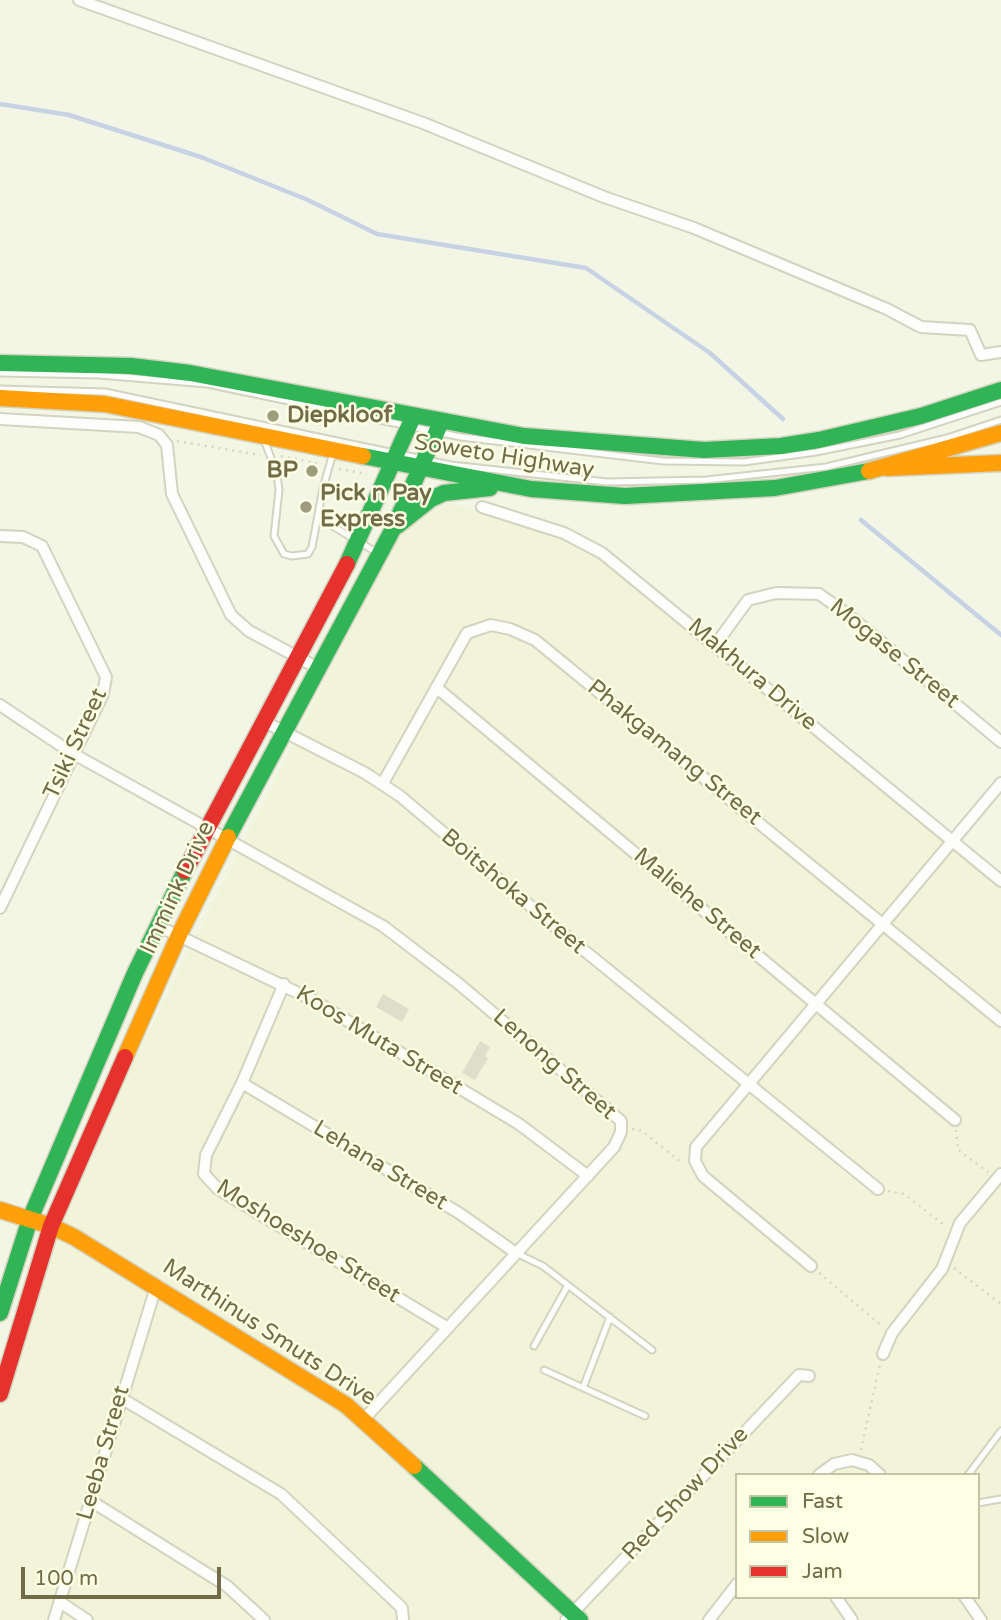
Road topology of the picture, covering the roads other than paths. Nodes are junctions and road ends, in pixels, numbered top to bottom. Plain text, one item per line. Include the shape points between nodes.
1 (79, 0) edge
2 (1001, 352) edge
3 (0, 363) edge
4 (0, 373) edge
5 (0, 389) edge
6 (1001, 390) edge
7 (0, 398) edge
8 (1001, 402) edge
9 (0, 419) edge
10 (1001, 419) edge
11 (411, 422) junction
12 (439, 427) junction
13 (1001, 433) edge
14 (261, 434) junction
15 (334, 450) junction
16 (395, 458) junction
17 (1001, 463) edge
18 (424, 465) junction
19 (887, 468) junction
20 (531, 489) junction
21 (482, 507) dead end
22 (319, 517) junction
23 (393, 529) junction
24 (0, 536) edge
25 (359, 541) junction
26 (380, 554) junction
27 (716, 644) junction
28 (295, 656) junction
29 (316, 667) junction
30 (438, 688) junction
31 (0, 705) edge
32 (263, 721) junction
33 (282, 731) junction
34 (1001, 742) edge
35 (72, 753) junction
36 (383, 783) junction
37 (1001, 783) edge
38 (206, 828) junction
39 (226, 838) junction
40 (953, 842) junction
41 (1001, 881) edge
42 (0, 908) edge
43 (884, 924) junction
44 (158, 926) junction
45 (179, 935) junction
46 (284, 984) junction
47 (817, 1003) junction
48 (1001, 1021) edge
49 (242, 1083) junction
50 (749, 1085) junction
51 (956, 1120) road end
52 (588, 1177) junction
53 (999, 1177) edge
54 (878, 1189) road end
55 (0, 1210) edge
56 (30, 1219) junction
57 (51, 1226) junction
58 (516, 1253) junction
59 (811, 1266) road end
60 (568, 1285) junction
61 (156, 1287) junction
62 (0, 1313) edge
63 (610, 1317) junction
64 (448, 1328) junction
65 (534, 1346) dead end
66 (652, 1350) dead end
67 (883, 1354) road end
68 (544, 1370) dead end
69 (809, 1376) dead end
70 (583, 1388) junction
71 (0, 1394) edge
72 (121, 1398) junction
73 (645, 1416) dead end
74 (364, 1419) junction
75 (1001, 1431) edge
76 (822, 1473) edge
77 (877, 1473) edge
78 (970, 1473) edge
79 (1001, 1499) edge
80 (91, 1501) junction
81 (980, 1503) edge
82 (735, 1588) edge
83 (837, 1599) edge
84 (966, 1599) edge
85 (60, 1602) junction
86 (720, 1615) edge
87 (573, 1618) edge
88 (54, 1620) edge
89 (87, 1620) edge
90 (264, 1620) edge
91 (403, 1620) edge
92 (709, 1620) edge
93 (852, 1620) edge
94 (981, 1620) edge

1 - 2 street via 423,123 604,197 694,228 921,327 970,330 981,355
3 - 11 main road, Soweto Highway via 131,366 190,373
4 - 11 lane, Soweto Highway via 207,384
5 - 16 lane, Soweto Highway via 106,392
6 - 12 main road, Soweto Highway via 884,426 748,449 587,443
7 - 14 main road, Soweto Highway via 105,404
8 - 12 lane, Soweto Highway via 860,444 744,462 663,461 527,447
9 - 28 street via 139,427 164,439 172,494 222,601 240,625
10 - 18 lane, Soweto Highway via 947,438 837,465 706,480 607,482
11 - 12 main road, Soweto Highway
11 - 16 main road, Immink Drive
12 - 18 main road, Immink Drive
13 - 19 main road, Soweto Highway
14 - 15 main road, Soweto Highway
14 - 22 lane via 277,474 274,536 285,554 308,554
15 - 16 main road, Soweto Highway
15 - 22 lane
16 - 18 main road, Soweto Highway
16 - 25 main road, Immink Drive
17 - 19 main road
18 - 20 main road, Soweto Highway
18 - 23 main road, Immink Drive
19 - 20 main road, Soweto Highway via 775,488 697,494 625,496
20 - 23 main road via 471,488 444,493
21 - 27 street, Makhura Drive via 587,543
22 - 25 lane
23 - 26 main road, Immink Drive
24 - 35 street, Tsiki Street via 23,537 41,546 106,677 103,694
25 - 26 lane
25 - 28 main road, Immink Drive
26 - 29 main road, Immink Drive
27 - 34 street, Mogase Street via 748,600 776,593 819,594
27 - 40 street, Makhura Drive
28 - 29 street
28 - 32 main road, Immink Drive
29 - 33 main road, Immink Drive
30 - 36 street, Phakgamang Street
30 - 43 street, Phakgamang Street via 474,628 491,625 524,635
30 - 47 street, Maliehe Street
31 - 35 street, Lenong Street
32 - 33 street, Boitshoka Street
32 - 38 main road, Immink Drive
33 - 36 street, Boitshoka Street
33 - 39 main road, Immink Drive
35 - 38 street, Lenong Street
35 - 42 street, Tsiki Street
36 - 50 street, Boitshoka Street
37 - 40 street
38 - 39 street, Lenong Street
38 - 44 main road, Immink Drive
39 - 45 main road, Immink Drive
39 - 52 street, Lenong Street via 405,941 613,1112 622,1127 614,1147
40 - 41 street, Makhura Drive
40 - 43 street
43 - 47 street
43 - 48 street, Phakgamang Street
44 - 45 street, Koos Muta Street
44 - 56 main road, Immink Drive
45 - 46 street, Koos Muta Street
45 - 57 main road, Immink Drive
46 - 49 street, Moshoeshoe Street
46 - 52 street, Koos Muta Street via 519,1124
47 - 50 street
47 - 51 street, Maliehe Street
49 - 58 street, Lehana Street via 459,1213
49 - 64 street, Moshoeshoe Street via 206,1155 204,1174 218,1189
50 - 54 street, Boitshoka Street
50 - 59 street via 701,1140 695,1161 703,1176
52 - 58 street, Lenong Street
53 - 67 street via 954,1233 946,1261 892,1334
55 - 56 main road, Marthinus Smuts Drive
56 - 57 main road, Marthinus Smuts Drive
56 - 62 main road, Immink Drive
57 - 61 main road, Marthinus Smuts Drive
57 - 71 main road, Immink Drive
58 - 60 lane
58 - 64 street, Lenong Street
60 - 63 lane
60 - 65 lane
61 - 72 street, Leeba Street
61 - 74 main road, Marthinus Smuts Drive
63 - 66 lane
63 - 70 lane
64 - 74 street, Lenong Street
68 - 70 lane
69 - 87 street, Red Show Drive via 799,1375
70 - 73 lane
72 - 80 street, Leeba Street
72 - 91 street via 281,1494 402,1608
74 - 87 main road, Marthinus Smuts Drive
75 - 78 lane
76 - 77 street via 834,1464 859,1460
79 - 81 lane
80 - 85 street, Leeba Street
80 - 90 street via 218,1579
82 - 86 street
83 - 93 street
84 - 94 street
85 - 88 street, Leeba Street
85 - 89 street
86 - 92 street

